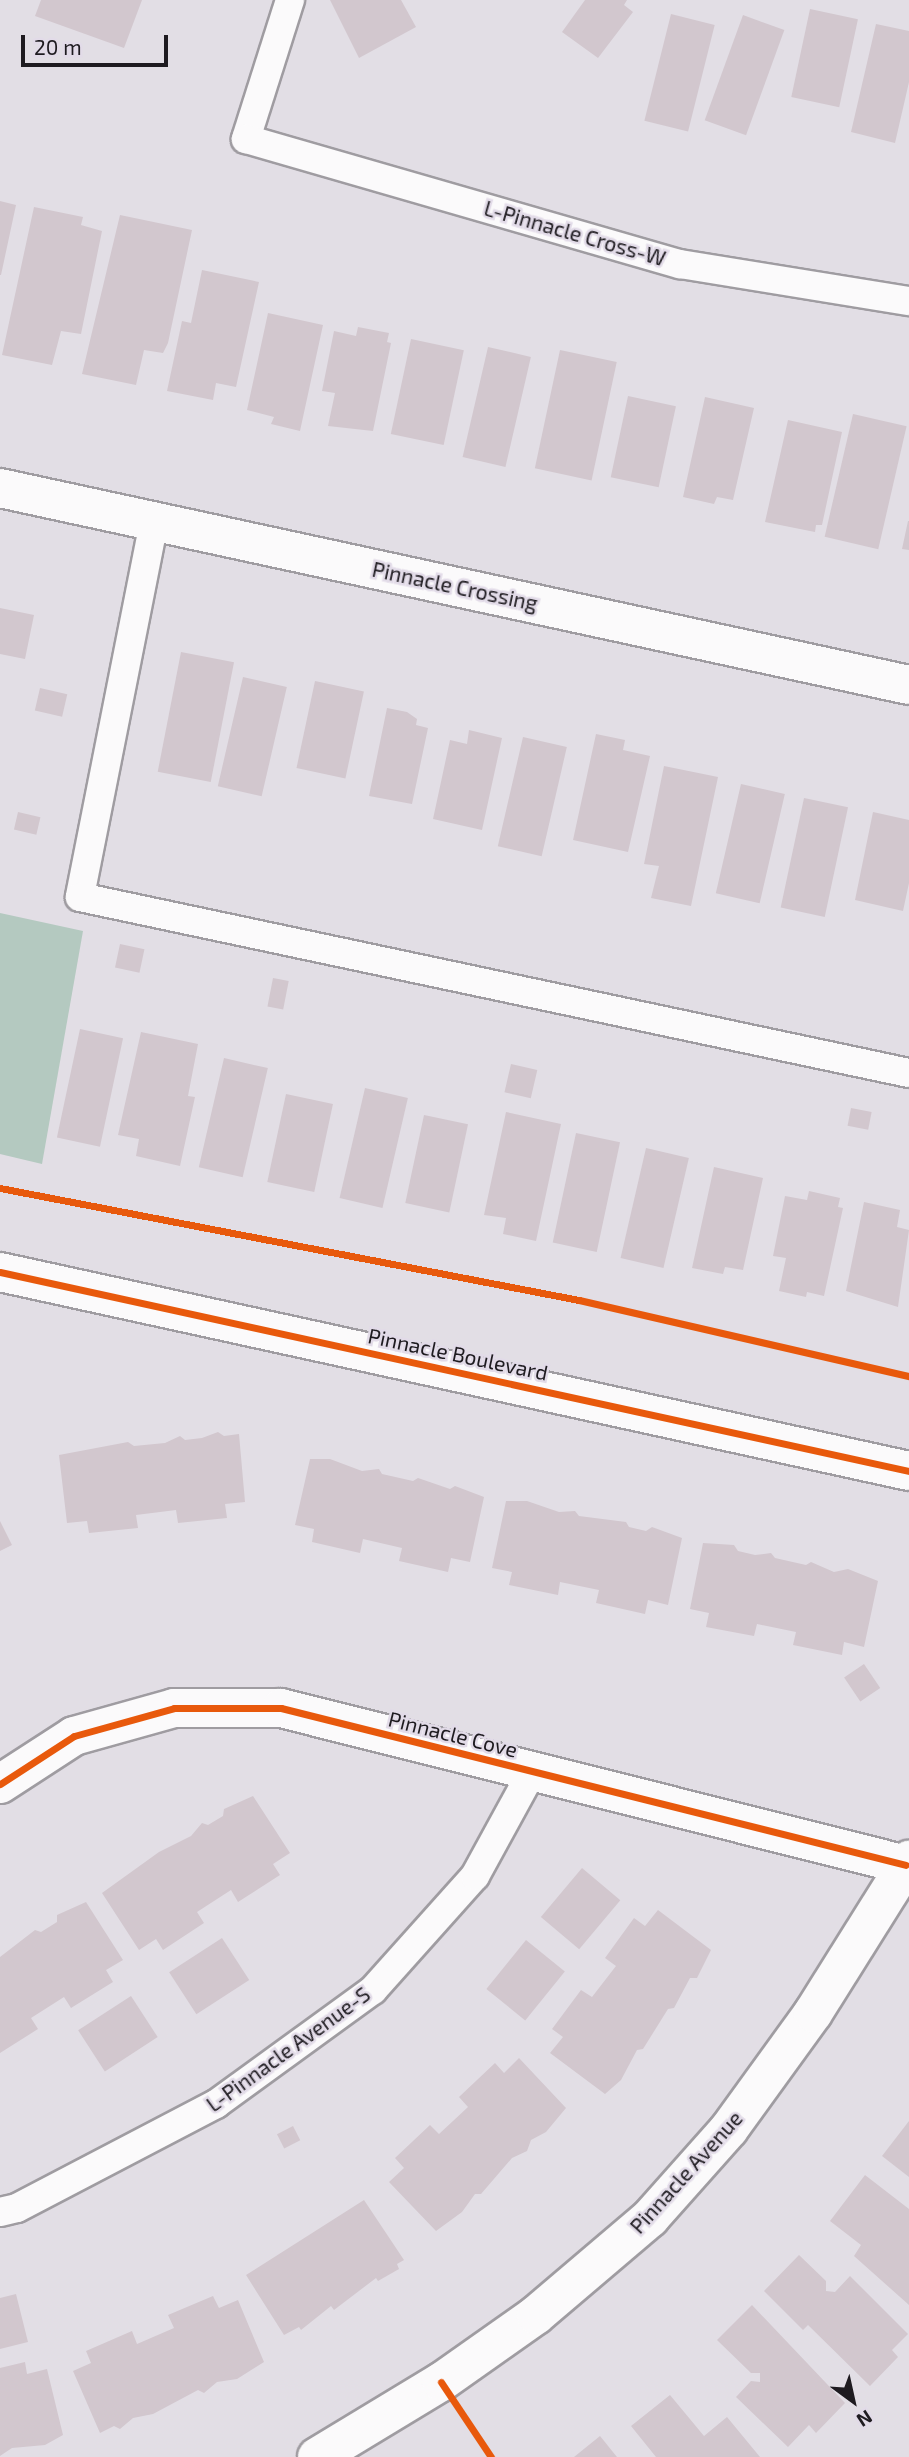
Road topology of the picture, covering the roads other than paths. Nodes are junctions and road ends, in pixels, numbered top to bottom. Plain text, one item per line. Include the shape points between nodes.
1 (290, 0) edge
2 (909, 301) edge
3 (0, 488) edge
4 (154, 522) junction
5 (909, 685) edge
6 (909, 1073) edge
7 (0, 1272) edge
8 (909, 1471) edge
9 (532, 1772) junction
10 (0, 1784) edge
11 (908, 1864) edge
12 (0, 2212) edge
13 (317, 2457) edge

1 - 2 lane, L-Pinnacle Cross-W via 246,139 680,264
3 - 4 street, Pinnacle Crossing
4 - 5 street, Pinnacle Crossing
4 - 6 lane via 80,897
7 - 8 street, Pinnacle Boulevard
9 - 10 street, Pinnacle Cove via 281,1709 174,1708 74,1736
9 - 11 street, Pinnacle Cove
9 - 12 lane, L-Pinnacle Avenue-S via 475,1876 373,1990 216,2104 17,2208
11 - 13 street, Pinnacle Avenue via 813,2013 737,2119 650,2218 536,2315 441,2382

